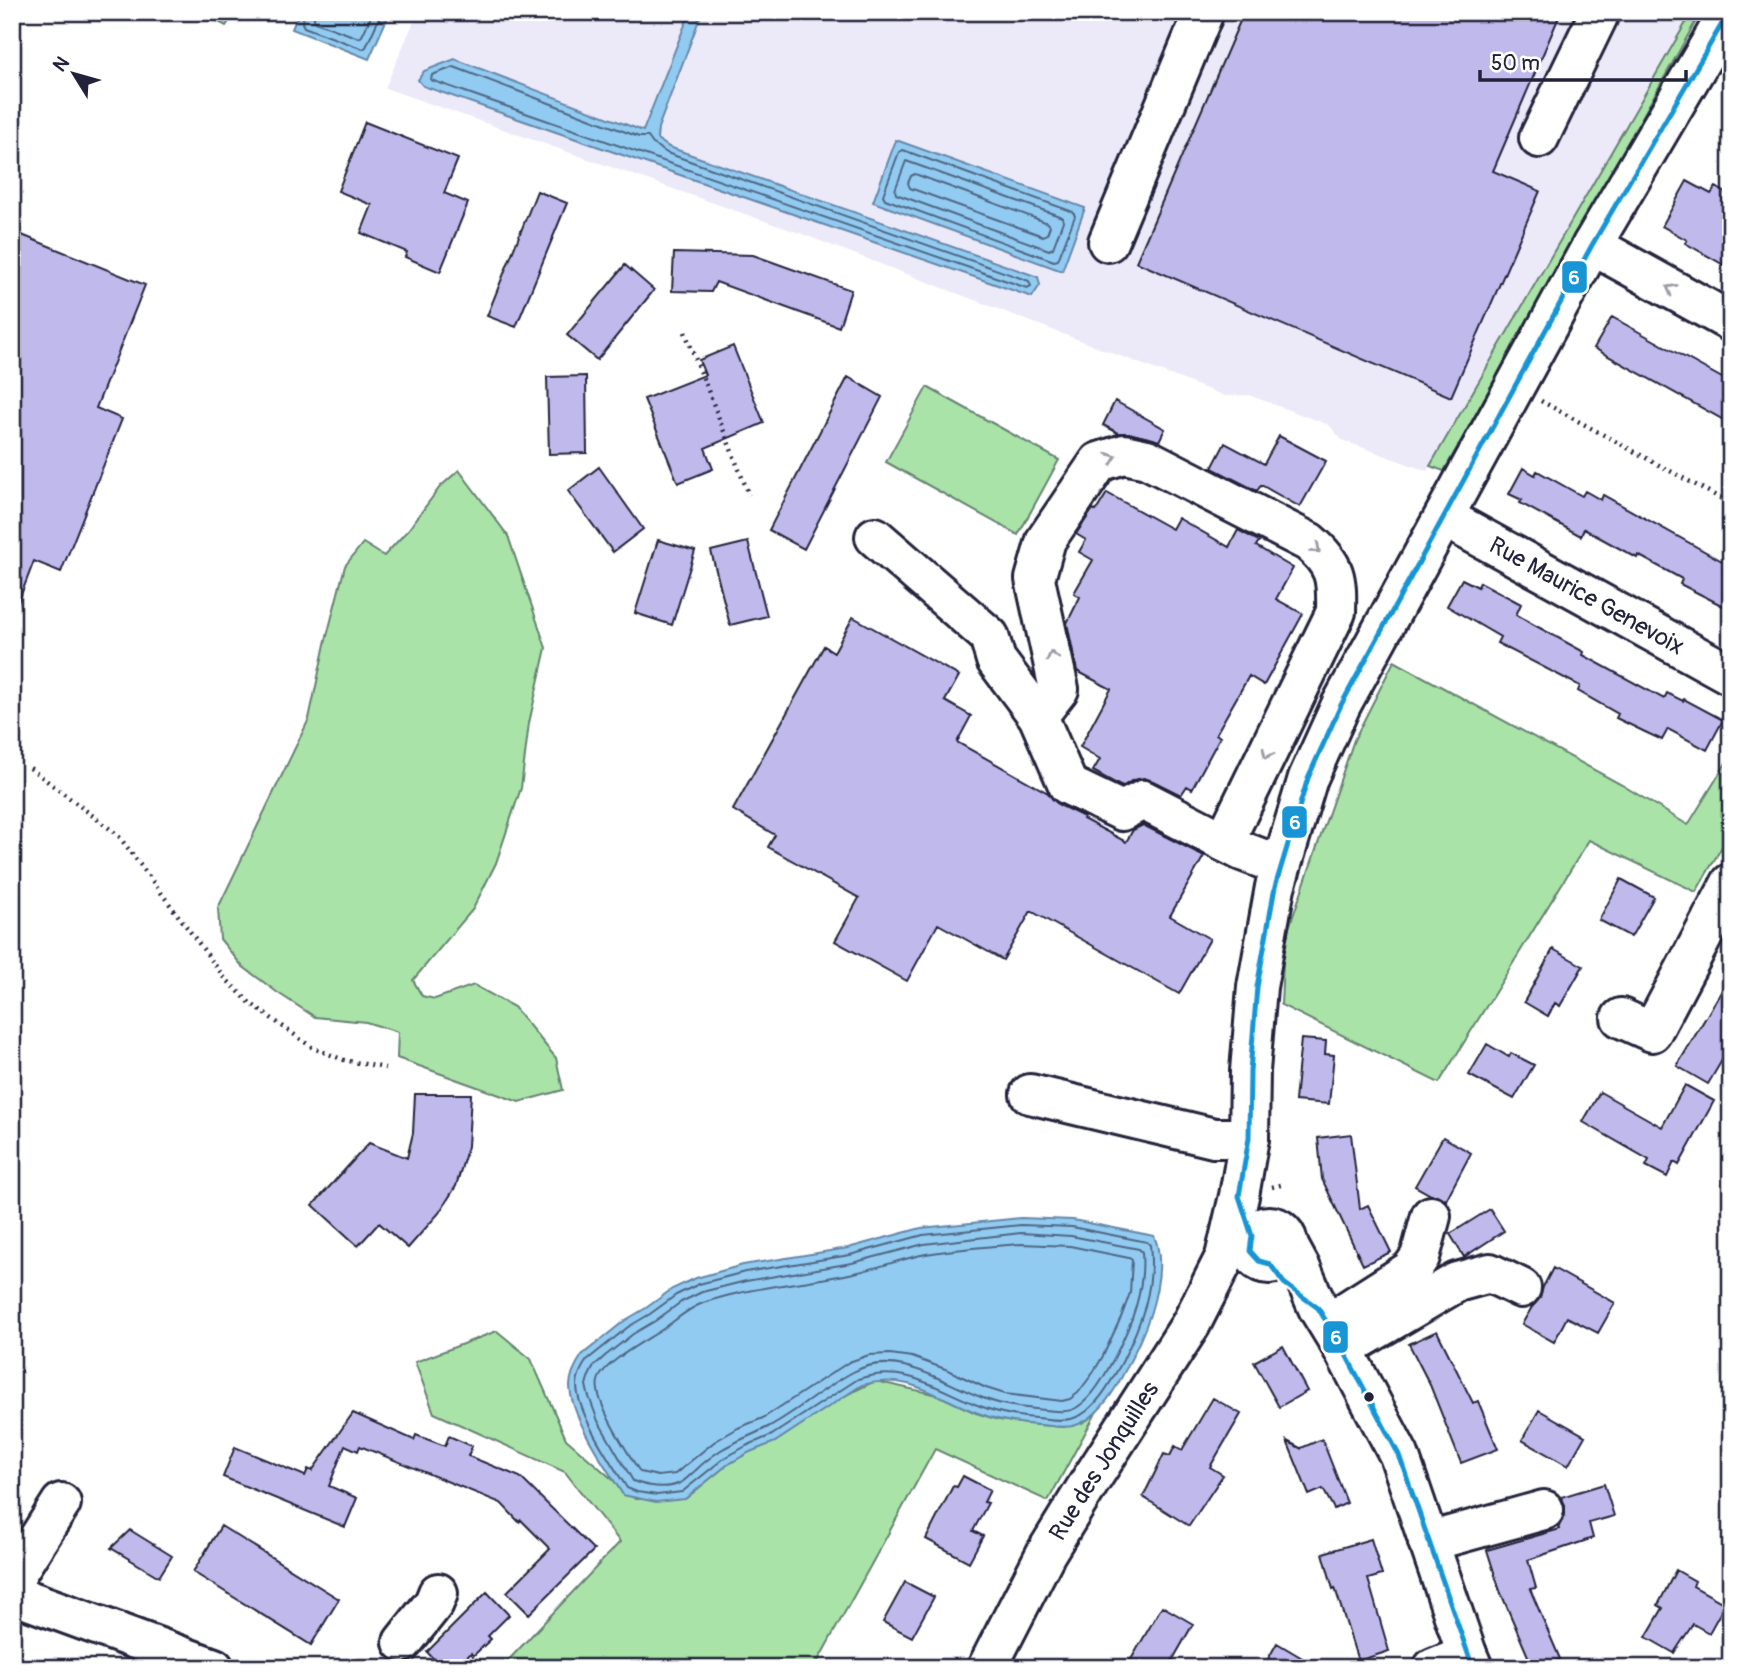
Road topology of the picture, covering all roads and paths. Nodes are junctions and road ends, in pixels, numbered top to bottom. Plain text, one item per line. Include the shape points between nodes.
1 (1204, 12) edge
2 (1600, 12) edge
3 (1729, 18) edge
4 (1539, 138) dead end
5 (1108, 242) dead end
6 (1592, 245) junction
7 (1731, 322) edge
8 (685, 332) dead end
9 (1537, 399) dead end
10 (749, 495) dead end
11 (1731, 504) edge
12 (1444, 517) junction
13 (875, 537) dead end
14 (1731, 675) edge
15 (1038, 716) junction
16 (30, 768) dead end
17 (1224, 842) junction
18 (1281, 866) junction
19 (1731, 883) edge
20 (1620, 1018) dead end
21 (386, 1068) dead end
22 (1030, 1094) dead end
23 (1249, 1138) junction
24 (1431, 1216) dead end
25 (1262, 1256) junction
26 (1521, 1287) dead end
27 (1330, 1326) junction
28 (61, 1503) dead end
29 (1544, 1510) dead end
30 (1428, 1542) junction
31 (12, 1580) edge
32 (438, 1593) dead end
33 (12, 1594) edge
34 (403, 1642) dead end
35 (1458, 1663) edge
36 (214, 1668) edge
37 (987, 1668) edge

1 - 5 street
2 - 4 street
3 - 6 street
7 -> 6 street
6 - 12 street
8 - 10 path
9 - 11 path
12 - 14 street, Rue Maurice Genevoix
12 - 18 street via 1341,705 1308,778
13 - 15 street via 989,636 996,660
15 - 17 street via 1068,785 1122,811 1143,800
15 -> 17 street via 1059,689 1035,579 1046,540 1099,462 1124,454 1147,459 1309,542 1331,567 1337,586 1336,612
16 - 21 path via 118,835 223,977 250,1003 313,1048
17 - 18 street
18 - 23 street via 1257,987
19 - 20 street via 1652,1032
22 - 23 street via 1214,1138
23 - 25 street
23 - 25 street via 1239,1196
24 - 27 street via 1420,1257 1411,1270
25 - 27 street via 1301,1269
25 - 37 street, Rue des Jonquilles via 1191,1324 1046,1553
26 - 27 street via 1490,1273
27 - 30 street via 1399,1455
28 - 31 street
29 - 30 street
30 - 35 street
32 - 34 street
33 - 36 street

